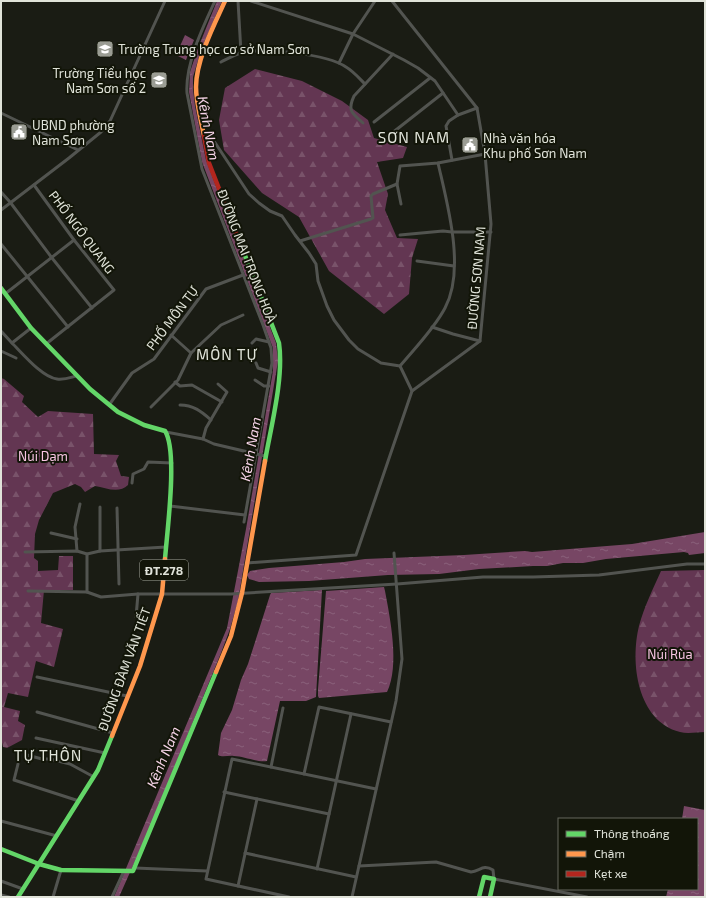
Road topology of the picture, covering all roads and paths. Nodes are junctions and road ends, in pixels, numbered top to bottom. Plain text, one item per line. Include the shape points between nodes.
1 (165, 1) edge
2 (215, 1) edge
3 (225, 1) edge
4 (238, 1) edge
5 (253, 1) edge
6 (375, 1) edge
7 (392, 1) edge
8 (353, 34) junction
9 (241, 53) junction
10 (393, 54) junction
11 (221, 62) dead end
12 (339, 63) junction
13 (430, 78) junction
14 (364, 84) junction
15 (443, 93) junction
16 (477, 108) junction
17 (1, 113) edge
18 (458, 115) junction
19 (374, 122) dead end
20 (363, 123) dead end
21 (203, 130) junction
22 (387, 137) dead end
23 (78, 150) junction
24 (485, 154) junction
25 (452, 160) junction
26 (438, 163) junction
27 (396, 184) junction
28 (34, 185) junction
29 (1, 192) edge
30 (10, 202) junction
31 (401, 204) dead end
32 (1, 210) edge
33 (452, 232) junction
34 (491, 232) junction
35 (400, 235) dead end
36 (74, 240) junction
37 (300, 241) junction
38 (1, 244) edge
39 (52, 258) junction
40 (417, 261) dead end
41 (454, 266) junction
42 (243, 274) junction
43 (27, 278) junction
44 (1, 288) edge
45 (5, 294) junction
46 (92, 308) junction
47 (243, 315) dead end
48 (68, 327) junction
49 (432, 327) junction
50 (31, 328) junction
51 (1, 331) edge
52 (171, 335) junction
53 (480, 341) junction
54 (269, 342) junction
55 (252, 343) dead end
56 (12, 344) junction
57 (46, 344) junction
58 (1, 351) edge
59 (191, 353) junction
60 (16, 358) dead end
61 (256, 363) dead end
62 (400, 366) junction
63 (271, 372) junction
64 (76, 376) junction
65 (255, 380) dead end
66 (175, 382) junction
67 (218, 384) dead end
68 (269, 386) junction
69 (412, 391) junction
70 (222, 402) junction
71 (109, 405) junction
72 (180, 405) dead end
73 (151, 407) dead end
74 (211, 420) junction
75 (165, 431) junction
76 (203, 439) junction
77 (257, 455) junction
78 (265, 456) junction
79 (172, 462) junction
80 (132, 483) dead end
81 (80, 504) dead end
82 (170, 506) junction
83 (100, 507) dead end
84 (117, 508) dead end
85 (245, 515) junction
86 (244, 522) dead end
87 (52, 533) dead end
88 (77, 539) junction
89 (166, 547) junction
90 (118, 550) junction
91 (78, 551) junction
92 (100, 551) junction
93 (25, 552) dead end
94 (394, 553) dead end
95 (87, 554) junction
96 (247, 563) junction
97 (705, 564) edge
98 (397, 583) junction
99 (119, 584) dead end
100 (28, 591) dead end
101 (87, 592) junction
102 (242, 593) junction
103 (138, 594) junction
104 (162, 594) junction
105 (136, 617) dead end
106 (37, 677) dead end
107 (128, 696) junction
108 (283, 708) dead end
109 (37, 712) dead end
110 (351, 714) junction
111 (391, 722) junction
112 (113, 733) junction
113 (36, 738) dead end
114 (105, 753) junction
115 (27, 755) dead end
116 (18, 764) dead end
117 (271, 767) junction
118 (304, 774) junction
119 (94, 777) junction
120 (336, 781) junction
121 (376, 789) junction
122 (224, 792) junction
123 (257, 799) junction
124 (79, 801) junction
125 (329, 814) junction
126 (1, 821) edge
127 (56, 836) junction
128 (1, 849) edge
129 (245, 853) junction
130 (39, 864) junction
131 (359, 866) junction
132 (317, 868) junction
133 (134, 869) junction
134 (61, 870) junction
135 (124, 871) junction
136 (208, 871) junction
137 (356, 877) junction
138 (494, 878) junction
139 (1, 881) edge
140 (238, 886) junction
141 (23, 890) junction
142 (1, 895) edge
143 (9, 897) edge
144 (18, 897) edge
145 (53, 897) edge
146 (112, 897) edge
147 (289, 897) edge
148 (352, 897) edge
149 (479, 897) edge
150 (490, 897) edge
151 (587, 897) edge

1 - 23 street via 110,121 101,132
2 - 42 street, ĐƯỜNG MAI TRỌNG HOÀ via 188,70 187,92 202,168
3 - 21 street via 207,42 197,74 196,87
4 - 9 street
5 - 8 street
6 - 8 street
7 - 16 street, ĐƯỜNG SƠN NAM
8 - 10 street
8 - 12 street
9 - 11 street
9 - 12 street via 279,51
10 - 13 street
10 - 14 street
12 - 14 street via 347,67
13 - 15 street
13 - 19 street
14 - 20 street via 350,106 352,114
15 - 18 street
15 - 22 street
16 - 18 street
16 - 24 street, ĐƯỜNG SƠN NAM
17 - 23 street
18 - 25 street via 446,126
21 - 37 street via 210,135 250,194 270,212 282,216
21 - 78 street via 209,163 281,350
23 - 28 street
24 - 25 street
24 - 34 street, ĐƯỜNG SƠN NAM
25 - 26 street
26 - 27 street via 400,166
26 - 33 street
27 - 31 street
27 - 37 street via 371,196 373,218
28 - 30 street
28 - 36 street, PHỐ NGÔ QUANG
29 - 30 street
30 - 32 street
30 - 39 street
33 - 34 street
33 - 35 street
33 - 41 street
34 - 53 street, ĐƯỜNG SƠN NAM
36 - 39 street
36 - 46 street, PHỐ NGÔ QUANG via 114,290
37 - 62 street via 316,264 320,288 334,320 349,340 380,364
38 - 43 street
39 - 43 street
39 - 46 street
40 - 41 street
41 - 49 street via 450,296
42 - 52 street, PHỐ MÔN TỰ via 206,289
42 - 54 street, ĐƯỜNG MAI TRỌNG HOÀ
43 - 45 street
43 - 48 street
44 - 45 street
45 - 50 street
46 - 48 street
47 - 59 street via 221,325
48 - 57 street
49 - 53 street
49 - 62 street
50 - 56 street
50 - 57 street
51 - 56 street
52 - 59 street
52 - 71 street, PHỐ MÔN TỰ via 154,359 132,374
53 - 69 street, ĐƯỜNG SƠN NAM
54 - 55 street via 256,339
54 - 63 street, ĐƯỜNG MAI TRỌNG HOÀ via 273,358
56 - 64 street via 46,376 64,379
57 - 64 street
58 - 60 street
59 - 66 street
61 - 63 street via 258,368
62 - 69 street
63 - 68 street, ĐƯỜNG MAI TRỌNG HOÀ
64 - 71 street
65 - 68 street
66 - 70 street via 180,386 192,385
66 - 73 street
67 - 70 street via 227,392
68 - 77 street, ĐƯỜNG MAI TRỌNG HOÀ
69 - 96 street via 356,555
70 - 74 street
71 - 75 street via 144,425
72 - 74 street via 194,407
74 - 76 street
75 - 76 street
75 - 79 street, ĐƯỜNG ĐÀM VĂN TIẾT / ĐT.278 via 169,437
76 - 77 street
77 - 78 street
77 - 85 street, ĐƯỜNG MAI TRỌNG HOÀ
78 - 96 street
79 - 80 street via 148,462 144,468 133,474
79 - 82 street, ĐƯỜNG ĐÀM VĂN TIẾT / ĐT.278
81 - 88 street via 75,527
82 - 85 street
82 - 89 street, ĐƯỜNG ĐÀM VĂN TIẾT / ĐT.278
83 - 92 street
84 - 90 street
85 - 86 street, ĐƯỜNG MAI TRỌNG HOÀ
87 - 88 street
88 - 91 street
89 - 90 street
89 - 104 street, ĐƯỜNG ĐÀM VĂN TIẾT / ĐT.278
90 - 92 street
90 - 99 street
91 - 93 street
91 - 95 street
92 - 95 street
94 - 98 street
95 - 101 street
96 - 102 street
97 - 98 street via 599,575 483,577
98 - 102 street
98 - 111 street via 402,659
100 - 101 street
101 - 103 street via 101,597
102 - 104 street
102 - 133 street via 231,636
103 - 104 street
103 - 105 street
104 - 107 street, ĐƯỜNG ĐÀM VĂN TIẾT / ĐT.278
106 - 107 street
107 - 112 street, ĐƯỜNG ĐÀM VĂN TIẾT / ĐT.278
108 - 117 street
109 - 112 street
110 - 111 street
110 - 118 street via 319,707
110 - 120 street
111 - 121 street
112 - 114 street, ĐƯỜNG ĐÀM VĂN TIẾT / ĐT.278
113 - 114 street
114 - 119 street, ĐƯỜNG ĐÀM VĂN TIẾT / ĐT.278
115 - 119 street via 70,764
116 - 124 street via 14,780
117 - 118 street
117 - 122 street via 232,759
118 - 120 street
119 - 124 street, ĐƯỜNG ĐÀM VĂN TIẾT / ĐT.278
120 - 121 street
120 - 125 street
121 - 131 street
122 - 123 street
122 - 136 street
123 - 125 street
123 - 129 street
124 - 127 street, ĐƯỜNG ĐÀM VĂN TIẾT / ĐT.278
125 - 132 street
126 - 127 street
127 - 130 street, ĐƯỜNG ĐÀM VĂN TIẾT / ĐT.278
128 - 130 street
129 - 132 street
129 - 140 street
130 - 134 street
130 - 141 street, ĐƯỜNG ĐÀM VĂN TIẾT / ĐT.278
131 - 137 street
131 - 138 street via 436,862 472,872 483,867 491,869
132 - 137 street
133 - 135 street
133 - 136 street
134 - 135 street
134 - 145 street
135 - 146 street
136 - 140 street via 206,879
137 - 148 street
138 - 149 street via 484,877
138 - 150 street
138 - 151 street
139 - 141 street
140 - 147 street
141 - 144 street, ĐƯỜNG ĐÀM VĂN TIẾT / ĐT.278
142 - 143 street

